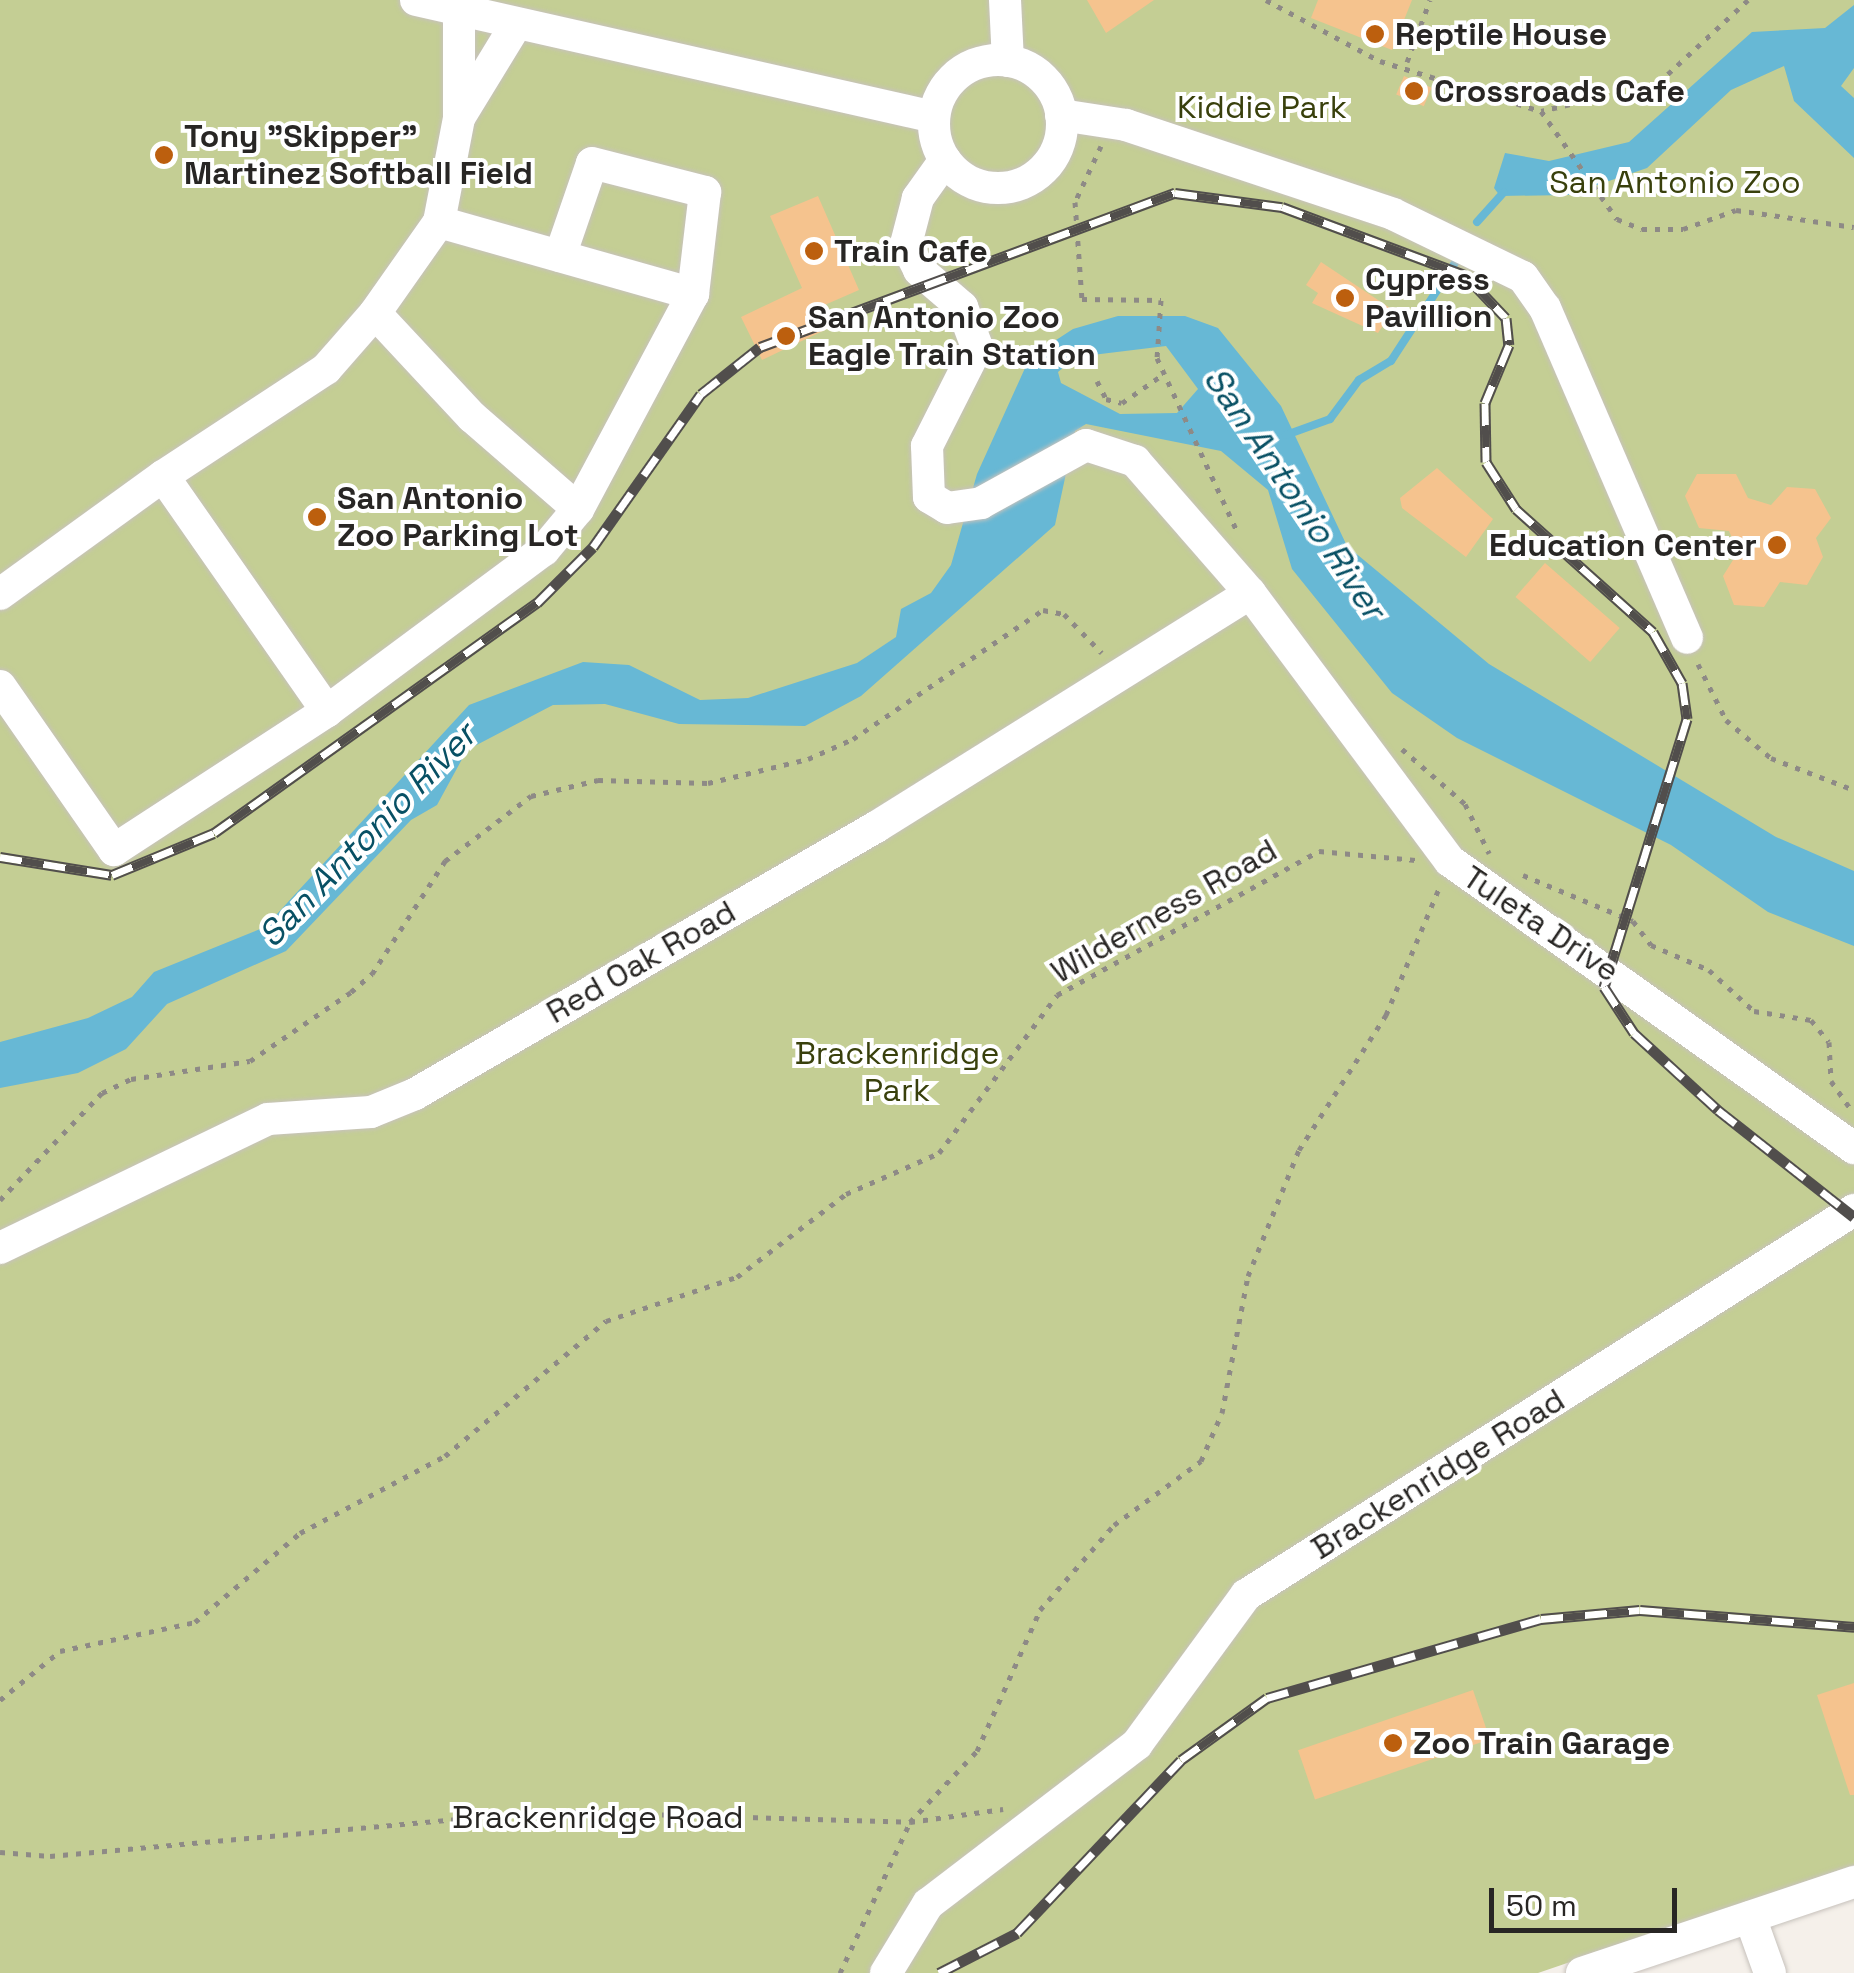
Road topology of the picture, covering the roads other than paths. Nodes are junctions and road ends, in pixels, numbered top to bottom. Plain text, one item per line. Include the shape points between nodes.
1 (416, 0) edge
2 (1002, 3) edge
3 (459, 12) junction
4 (514, 28) junction
5 (1008, 60) junction
6 (1061, 115) junction
7 (459, 118) junction
8 (934, 118) junction
9 (945, 160) junction
10 (439, 222) junction
11 (560, 256) junction
12 (693, 294) junction
13 (374, 313) junction
14 (164, 476) junction
15 (578, 509) junction
16 (1250, 593) junction
17 (0, 594) edge
18 (1688, 638) road end
19 (0, 686) edge
20 (327, 710) junction
21 (1854, 1148) edge
22 (1854, 1210) edge
23 (0, 1248) edge
24 (1854, 1882) edge
25 (1750, 1917) junction
26 (1596, 1971) edge
27 (886, 1973) edge
28 (1770, 1973) edge

1 - 3 street
2 - 5 street
3 - 4 street
3 - 7 street
4 - 7 street
4 - 8 street
5 - 6 street via 1047,83
5 - 8 street via 959,73
6 - 9 street via 1052,158 1012,186 978,185
6 - 18 street via 1106,120 1393,214 1523,277 1545,308
7 - 10 street
8 - 9 street
9 - 16 street, Tuleta Drive via 918,198 906,244 919,270 962,307 977,347 927,446 928,497 970,507 1076,447 1117,451 1152,477
10 - 11 street
10 - 13 street
11 - 12 street
11 - 12 street via 592,163 704,192
12 - 15 street
13 - 14 street via 326,369
13 - 15 street via 472,417
14 - 17 street
14 - 20 street
15 - 20 street via 544,550
16 - 21 street, Tuleta Drive via 1450,862
16 - 23 street, Red Oak Road via 864,834 415,1094 372,1112 268,1119
19 - 20 street via 114,850
22 - 27 street, Brackenridge Road via 1246,1595 1137,1744 928,1904
24 - 25 street
25 - 26 street
25 - 28 street

